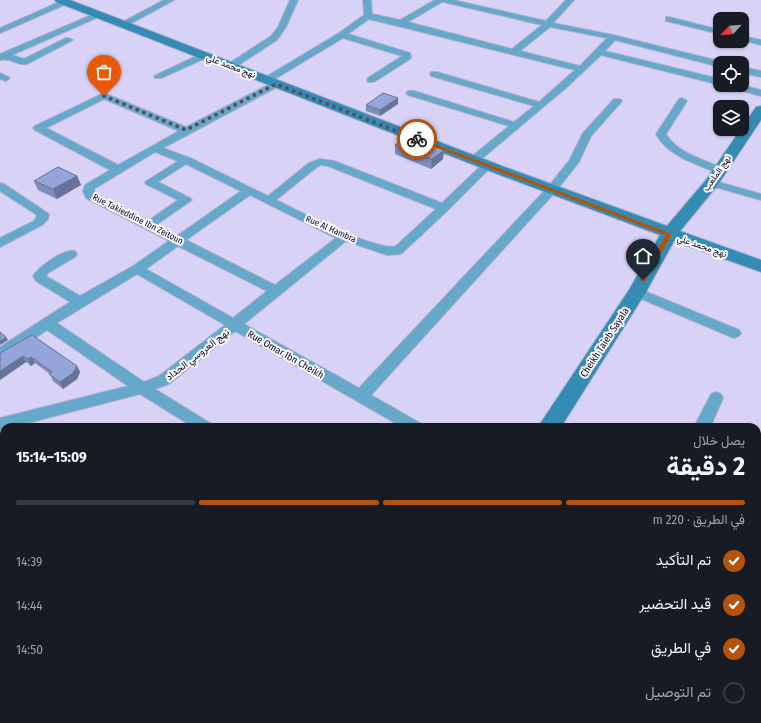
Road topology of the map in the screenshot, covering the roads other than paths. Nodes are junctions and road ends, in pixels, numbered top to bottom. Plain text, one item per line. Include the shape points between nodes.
1 (170, 0) edge
2 (294, 0) edge
3 (367, 0) edge
4 (442, 0) edge
5 (570, 0) edge
6 (64, 1) edge
7 (99, 15) junction
8 (368, 16) junction
9 (669, 19) dead end
10 (401, 23) junction
11 (123, 24) junction
12 (548, 24) junction
13 (713, 30) edge
14 (0, 31) edge
15 (50, 35) junction
16 (342, 35) junction
17 (613, 37) junction
18 (749, 40) edge
19 (761, 43) edge
20 (514, 52) junction
21 (599, 52) junction
22 (2, 56) edge
23 (203, 56) junction
24 (713, 62) edge
25 (231, 66) junction
26 (580, 69) junction
27 (749, 71) edge
28 (434, 74) dead end
29 (761, 74) edge
30 (158, 76) dead end
31 (371, 80) dead end
32 (713, 80) edge
33 (271, 82) junction
34 (749, 90) edge
35 (411, 93) dead end
36 (761, 93) edge
37 (617, 101) dead end
38 (682, 101) dead end
39 (540, 105) junction
40 (761, 110) edge
41 (515, 125) junction
42 (186, 130) junction
43 (154, 148) junction
44 (186, 160) junction
45 (474, 160) junction
46 (488, 165) junction
47 (117, 169) junction
48 (715, 176) junction
49 (0, 186) edge
50 (552, 189) junction
51 (249, 191) junction
52 (761, 197) edge
53 (269, 200) junction
54 (444, 208) junction
55 (149, 225) junction
56 (669, 234) junction
57 (344, 237) junction
58 (178, 240) junction
59 (0, 243) edge
60 (71, 254) dead end
61 (761, 266) edge
62 (137, 269) junction
63 (277, 291) junction
64 (637, 292) junction
65 (80, 302) junction
66 (47, 323) junction
67 (235, 325) junction
68 (734, 333) dead end
69 (0, 354) edge
70 (142, 388) junction
71 (361, 396) junction
72 (716, 398) dead end
73 (4, 423) edge
74 (199, 423) edge
75 (408, 423) edge
76 (552, 423) edge
77 (707, 423) edge

1 - 11 street
2 - 25 street via 274,38
3 - 8 street
4 - 10 street
4 - 12 street
5 - 12 street
6 - 7 street, نهج محمد علي
6 - 14 street
7 - 11 street, نهج محمد علي
7 - 15 street
8 - 10 street
8 - 16 street, Rue Takieddine Ibn Zeitoun
9 - 13 street
10 - 20 street
11 - 23 street, نهج محمد علي
12 - 17 street
12 - 20 street
15 - 22 street
15 - 22 street via 70,40 24,62
16 - 31 street via 407,55
16 - 33 street, Rue Takieddine Ibn Zeitoun
17 - 21 street
17 - 24 street
18 - 19 street
20 - 26 street
21 - 26 street
21 - 32 street
23 - 25 street, نهج محمد علي
23 - 30 street
25 - 33 street, نهج محمد علي
26 - 39 street
27 - 29 street
28 - 39 street
33 - 42 street, Rue Takieddine Ibn Zeitoun
33 - 45 street, نهج محمد علي
34 - 36 street
35 - 41 street
37 - 50 street via 586,135 574,162
38 - 48 street via 661,134 662,138
39 - 41 street
40 - 48 street, نهج الملعب
41 - 45 street
42 - 43 street, Rue Takieddine Ibn Zeitoun
42 - 47 street via 104,96 38,128
43 - 44 street, Rue Al Hambra
43 - 47 street, Rue Takieddine Ibn Zeitoun
44 - 51 street, Rue Al Hambra
44 - 55 street via 150,182 186,200
45 - 46 street, نهج محمد علي
46 - 50 street, نهج محمد علي
46 - 54 street, Rue Al Hambra
47 - 55 street, Rue Takieddine Ibn Zeitoun via 89,187 90,196
48 - 52 street
48 - 56 street, نهج الملعب
49 - 59 street via 43,214 38,223
50 - 56 street, نهج محمد علي
50 - 71 street
51 - 53 street, Rue Al Hambra
51 - 58 street
53 - 54 street via 320,162 330,163
53 - 57 street, Rue Al Hambra
54 - 57 street, Rue Al Hambra via 397,251 384,250
55 - 58 street, Rue Takieddine Ibn Zeitoun
56 - 61 street, نهج محمد علي
56 - 64 street, Cheikh Taieb Sayala
57 - 63 street, نهج العروسي الحداد
58 - 62 street
58 - 63 street, Rue Takieddine Ibn Zeitoun
60 - 65 street via 44,270 39,276
62 - 65 street
62 - 67 street, Rue Omar Ibn Cheikh
63 - 67 street, نهج العروسي الحداد
64 - 68 street
64 - 76 street, Cheikh Taieb Sayala
65 - 66 street
66 - 69 street
66 - 70 street
67 - 70 street, نهج العروسي الحداد via 164,380
67 - 71 street, Rue Omar Ibn Cheikh
70 - 73 street, نهج العروسي الحداد
70 - 74 street
71 - 75 street, Rue Omar Ibn Cheikh
72 - 77 street

